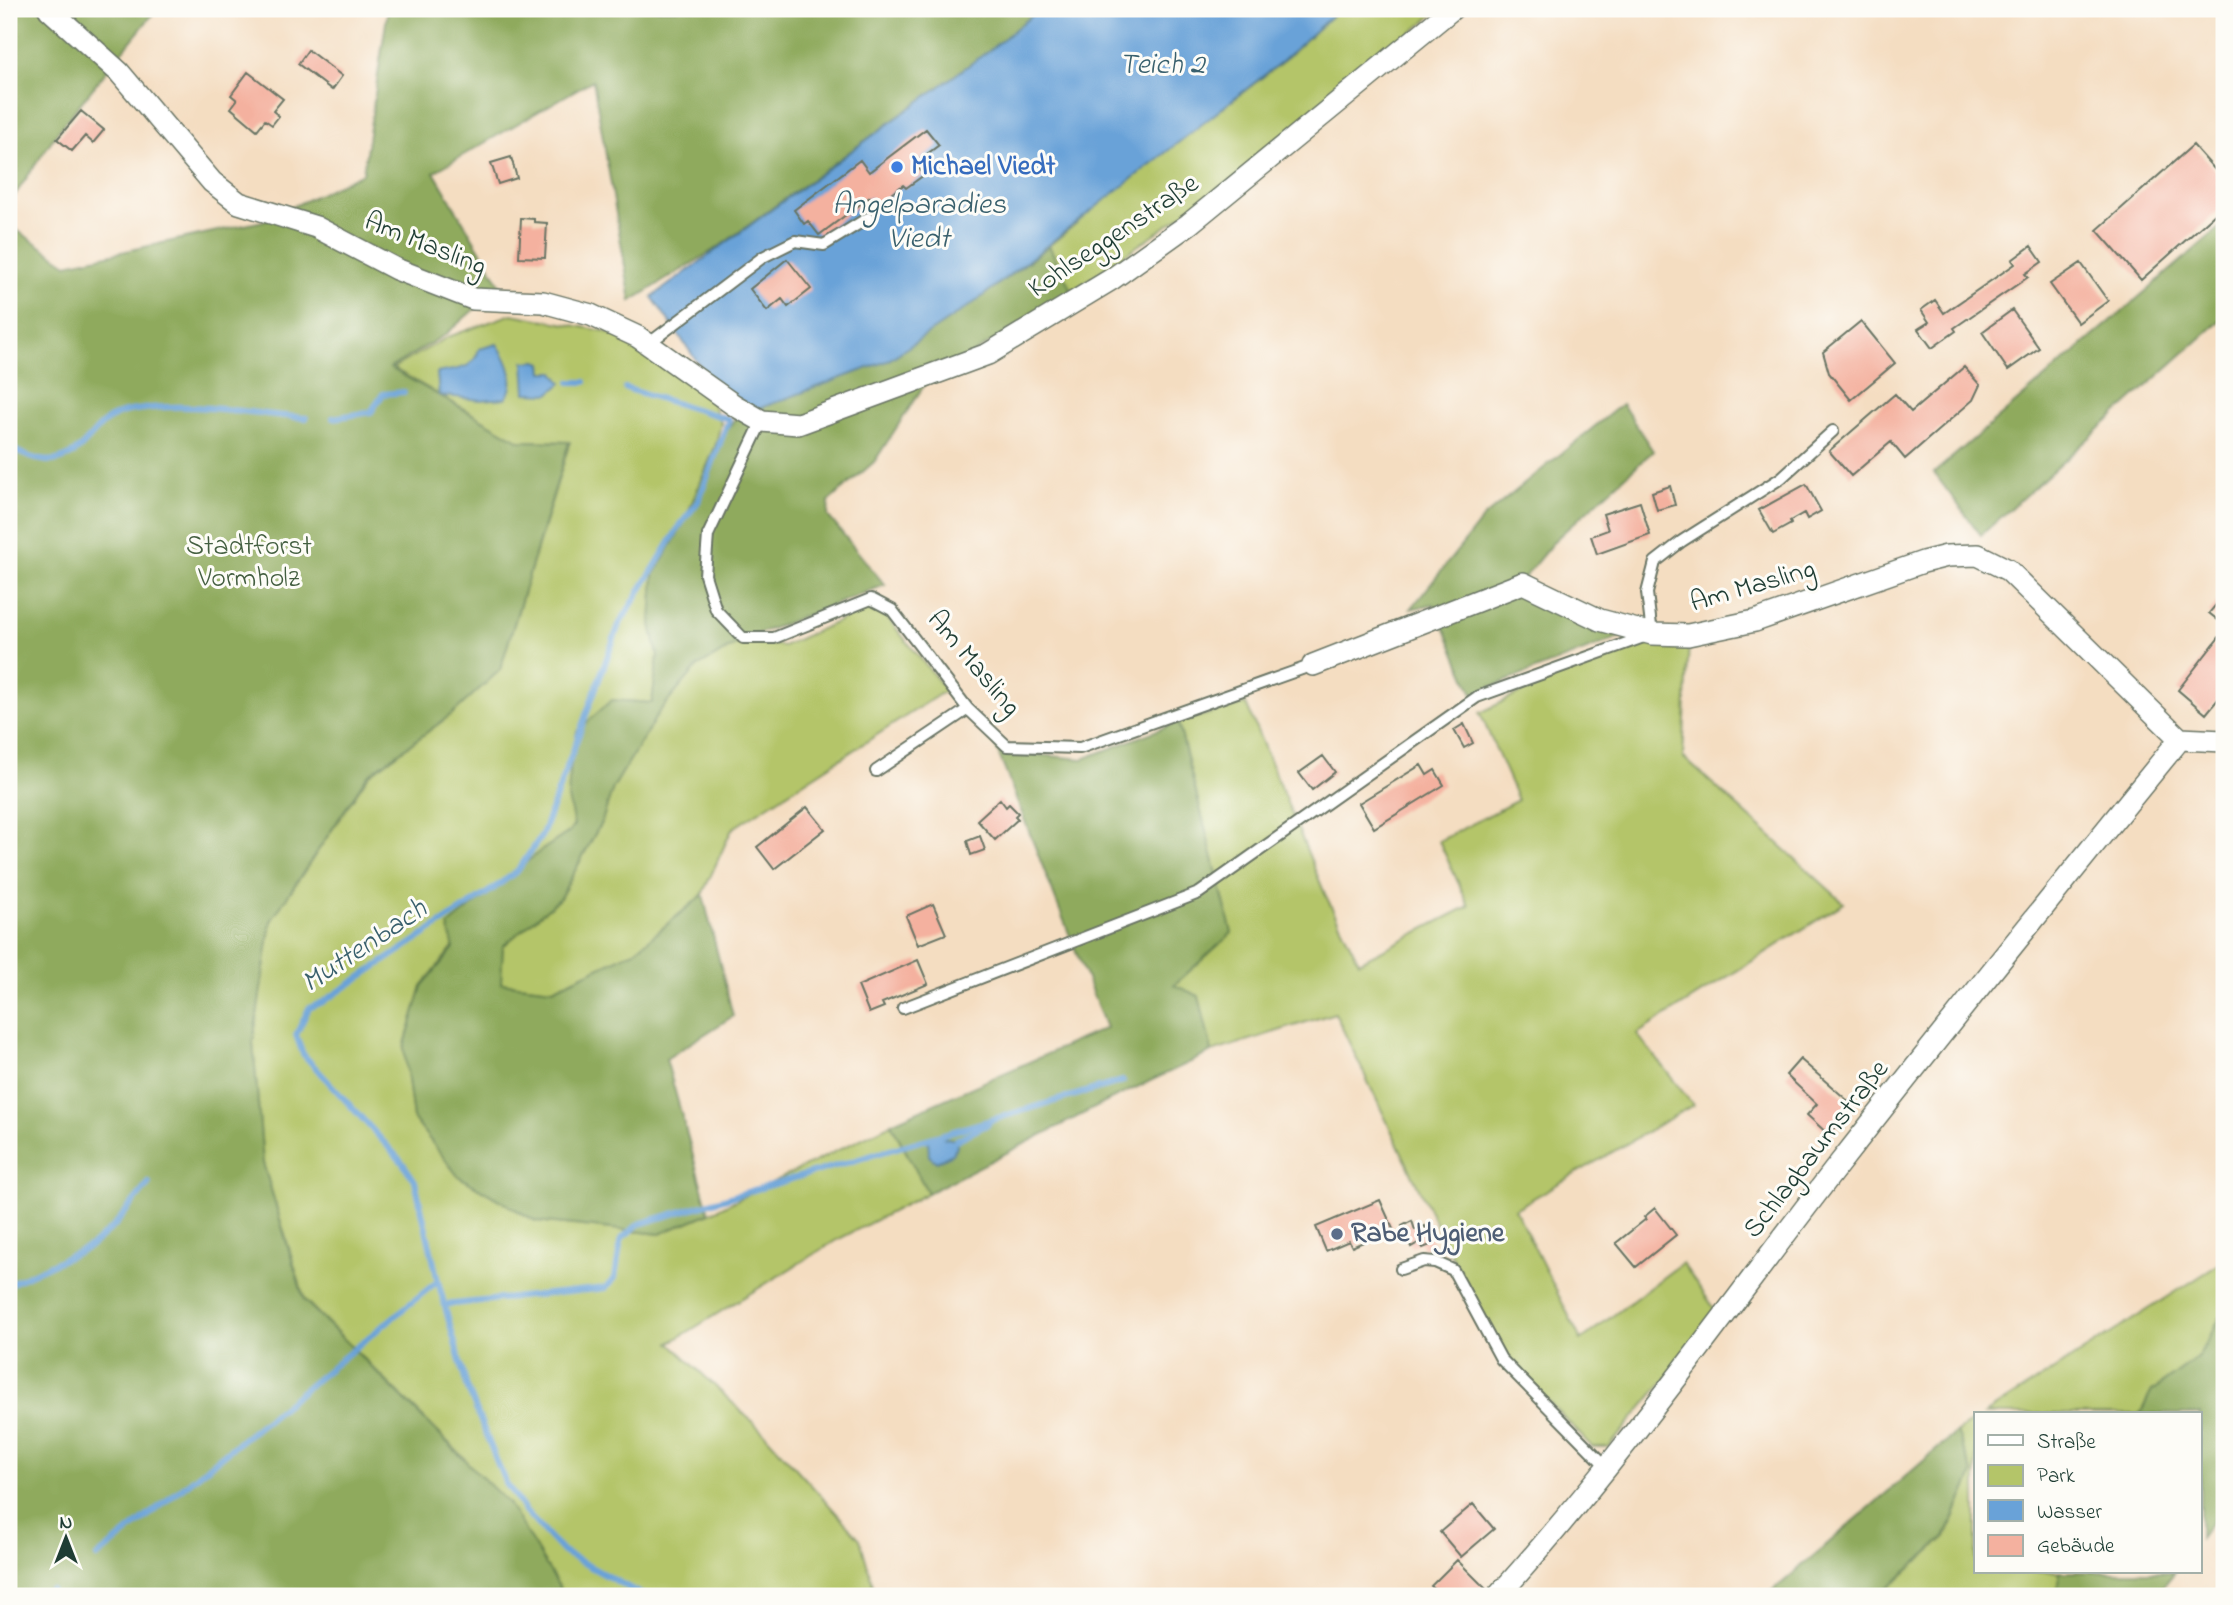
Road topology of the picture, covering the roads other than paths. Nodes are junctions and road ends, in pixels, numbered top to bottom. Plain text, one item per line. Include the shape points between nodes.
1 (49, 9) edge
2 (1452, 9) edge
3 (868, 218) dead end
4 (648, 344) junction
5 (762, 421) junction
6 (1833, 431) dead end
7 (1652, 634) junction
8 (1313, 664) joint
9 (968, 709) junction
10 (2180, 739) junction
11 (2224, 741) edge
12 (876, 771) dead end
13 (903, 1008) dead end
14 (1401, 1269) dead end
15 (1606, 1466) junction
16 (1498, 1596) edge

1 - 4 street, Am Masling via 119,72 212,182 239,203 316,227 396,270 473,299 543,302 592,314
2 - 5 street, Kohlseggenstraße via 1189,225 1112,279 988,354 799,424
3 - 4 lane via 824,245 795,241 763,257
4 - 5 street, Am Masling
5 - 9 lane, Am Masling via 708,535 705,575 716,610 743,638 774,638 871,599 892,610
6 - 7 lane via 1781,478 1655,562 1647,593
7 - 8 street, Am Masling via 1600,620 1523,583
7 - 10 street, Am Masling via 1688,635 1755,621 1923,562 1947,555 1978,555 2008,570
7 - 13 lane via 1477,697 1199,893
8 - 9 lane, Am Masling via 1080,748 1007,746
9 - 12 lane
10 - 11 street
10 - 15 street, Schlagbaumstraße via 1846,1155
14 - 15 lane via 1424,1261 1453,1270 1501,1359
15 - 16 street, Schlagbaumstraße

